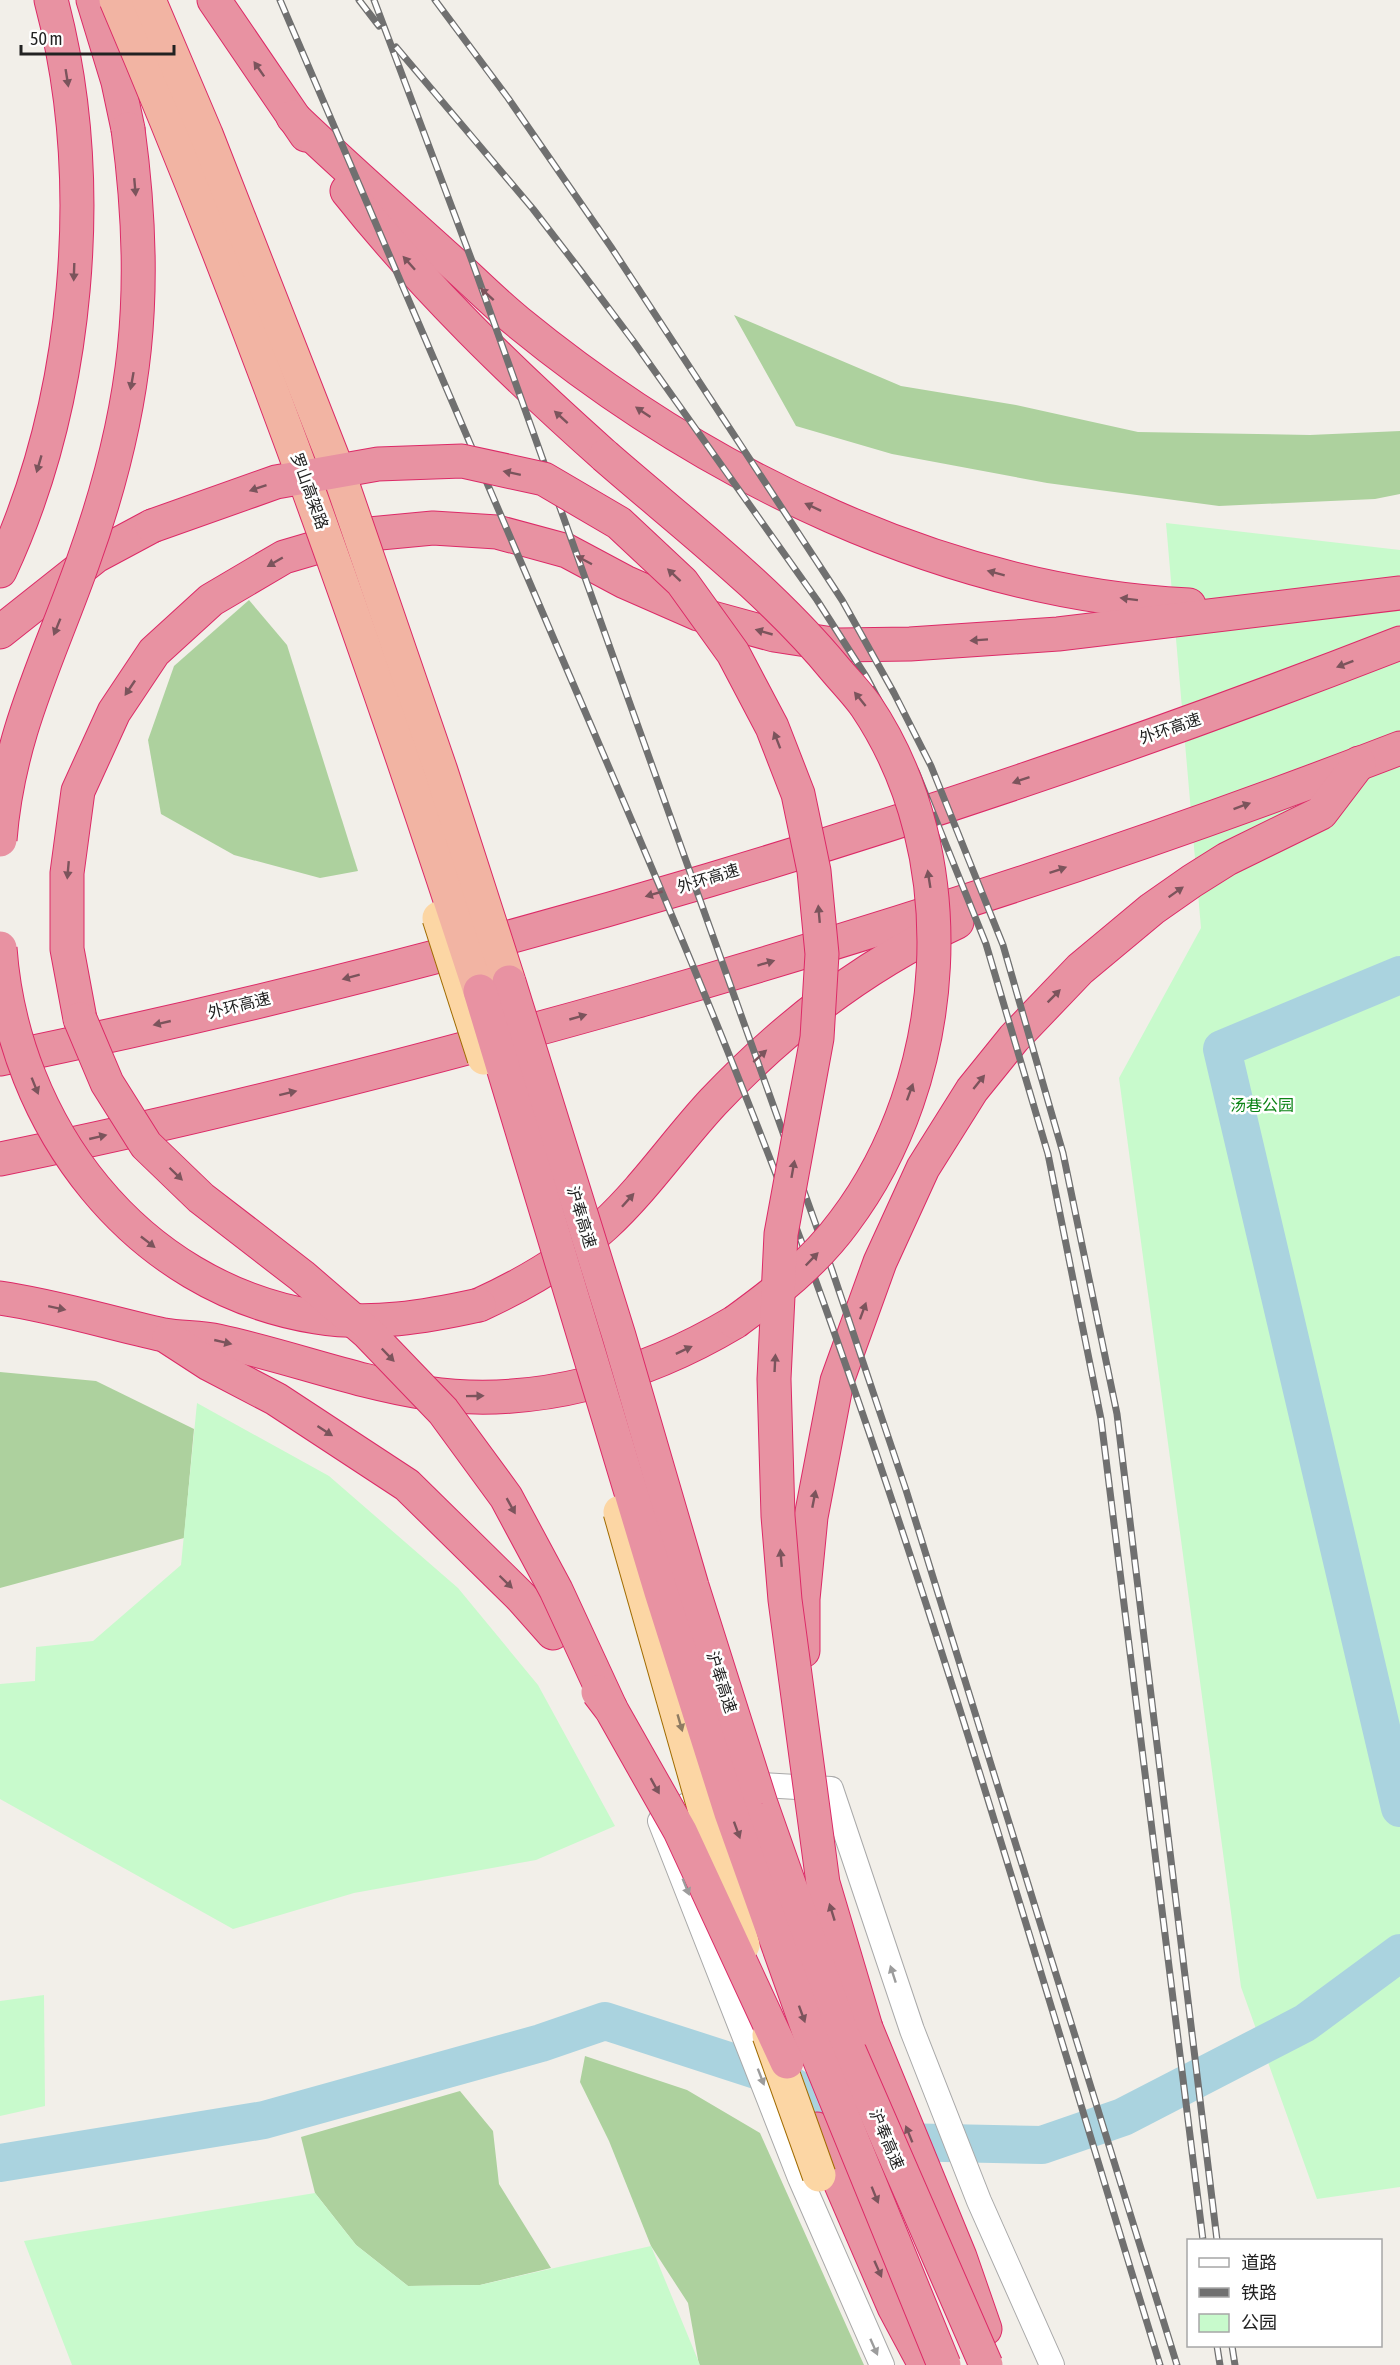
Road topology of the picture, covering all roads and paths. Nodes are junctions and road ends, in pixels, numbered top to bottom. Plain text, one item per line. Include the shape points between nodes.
1 (51, 0) edge
2 (93, 0) edge
3 (116, 0) edge
4 (149, 0) edge
5 (214, 0) edge
6 (177, 34) dead end
7 (128, 53) dead end
8 (292, 117) junction
9 (0, 571) edge
10 (1400, 593) edge
11 (1313, 604) junction
12 (0, 632) edge
13 (1400, 643) edge
14 (1400, 748) edge
15 (1359, 763) junction
16 (0, 840) edge
17 (1003, 888) junction
18 (0, 948) edge
19 (494, 987) junction
20 (0, 1059) edge
21 (0, 1159) edge
22 (0, 1298) edge
23 (165, 1335) junction
24 (611, 1709) junction
25 (803, 1741) junction
26 (810, 2176) junction
27 (911, 2214) dead end
28 (882, 2365) edge
29 (926, 2365) edge
30 (944, 2365) edge
31 (986, 2365) edge
32 (997, 2365) edge
33 (1052, 2365) edge

1 -> 9 highway via 68,84 74,150 73,289 50,428 33,487
2 -> 16 highway, bridge via 128,129 140,270 133,371 106,495 28,704 6,787
3 - 19 highway, 罗山高架路, bridge via 178,145 306,481 411,780
4 - 19 highway, 罗山高架路, bridge via 338,471 441,771
8 -> 5 highway
6 - 27 main road, bridge via 345,457 454,770 705,1585
7 -> 26 main road, bridge via 293,484 401,799 571,1344
11 -> 8 highway via 1186,605 1074,592 964,564 811,507 672,431 589,376 517,321
23 -> 8 highway, bridge via 217,1340 400,1388 463,1396 548,1392 628,1373 699,1343 778,1290 813,1259 844,1222 873,1179 894,1133 917,1073 931,1009 935,956 931,884 918,819 895,760 866,706 817,646 782,611 521,381 457,316 365,214
10 - 11 highway
11 -> 24 highway, bridge via 1058,634 839,645 774,635 698,614 567,551 497,532 434,528 359,536 284,557 211,600 154,652 114,712 78,791 67,873 66,949 80,1019 107,1083 146,1145 201,1197 368,1333 443,1411 506,1497 556,1590
25 -> 12 highway, bridge via 778,1516 774,1379 781,1234 817,1038 822,954 814,871 798,794 772,727 733,653 682,582 619,523 544,479 462,461 378,464 276,482 152,526 96,556
13 -> 20 highway, 外环高速 via 1015,782 682,886 346,979
14 - 15 highway
17 -> 15 highway
25 -> 15 highway, bridge via 802,1599 811,1517 837,1382 880,1262 923,1168 972,1090 1014,1038 1080,969 1152,909 1227,859 1321,813
18 -> 17 highway, bridge via 6,992 39,1096 55,1130 118,1217 147,1242 215,1285 247,1299 317,1317 395,1320 478,1305 551,1267 606,1224 712,1103 802,1019 894,954 984,910
21 -> 17 highway via 210,1112 540,1028 710,980
19 -> 30 highway, 沪奉高速, bridge via 661,1592 731,1813 814,2046
19 - 31 highway, 沪奉高速, bridge via 619,1336 761,1804 842,2034
22 -> 23 highway
23 -> 24 highway, bridge via 209,1364 276,1399 407,1485 520,1596
24 -> 29 highway, bridge via 680,1831 894,2307
32 -> 25 highway, bridge via 960,2257 866,2028 823,1883
26 -> 28 street
33 -> 26 street via 979,2201 912,2030 831,1789 743,1784 687,1805 660,1821 733,2003

